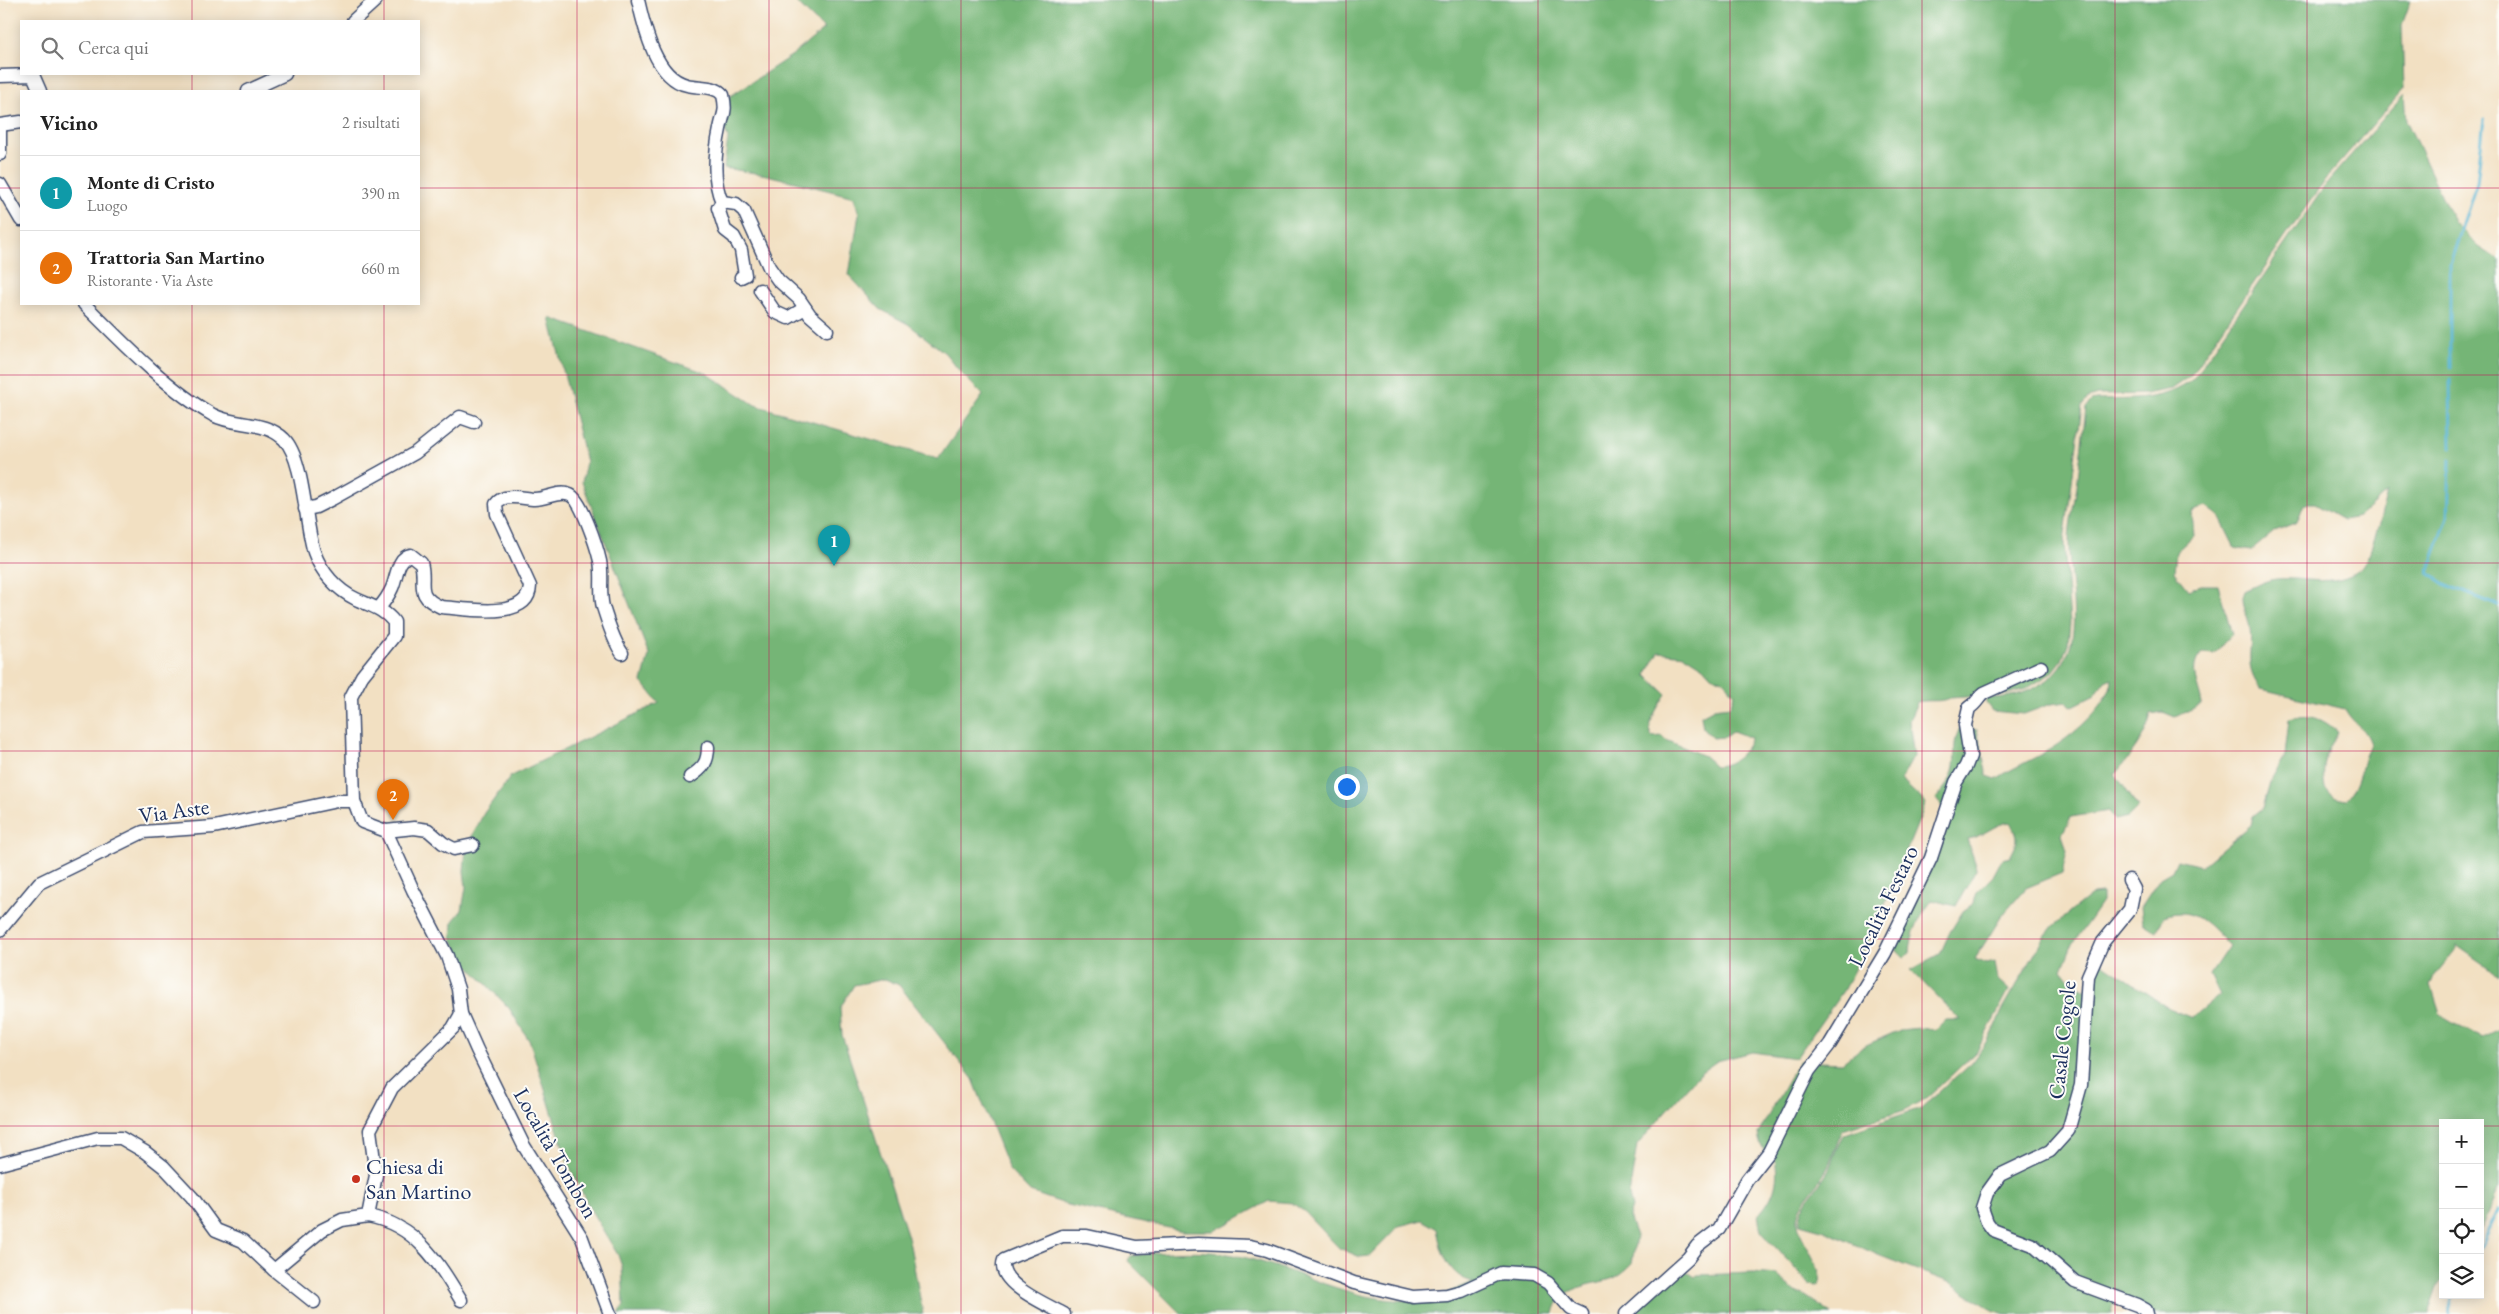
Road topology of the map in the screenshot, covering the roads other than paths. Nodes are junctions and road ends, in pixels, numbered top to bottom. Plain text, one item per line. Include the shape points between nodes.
1 (376, 0) edge
2 (638, 0) edge
3 (353, 20) edge
4 (33, 75) edge
5 (33, 75) edge
6 (283, 75) edge
7 (0, 76) edge
8 (40, 90) edge
9 (250, 90) edge
10 (20, 122) edge
11 (0, 126) edge
12 (0, 154) edge
13 (0, 184) edge
14 (722, 202) junction
15 (20, 218) edge
16 (741, 277) dead end
17 (760, 290) dead end
18 (85, 305) edge
19 (805, 308) junction
20 (827, 330) dead end
21 (474, 422) dead end
22 (305, 509) junction
23 (379, 608) junction
24 (622, 653) dead end
25 (2041, 667) dead end
26 (708, 747) dead end
27 (690, 777) dead end
28 (354, 801) junction
29 (386, 831) junction
30 (473, 845) dead end
31 (2129, 880) dead end
32 (0, 930) edge
33 (461, 1014) junction
34 (0, 1164) edge
35 (368, 1216) junction
36 (274, 1270) junction
37 (461, 1300) dead end
38 (314, 1302) dead end
39 (610, 1314) edge
40 (1064, 1314) edge
41 (1582, 1314) edge
42 (1626, 1314) edge
43 (2148, 1314) edge

1 - 3 street
2 - 14 street via 651,48 665,70 685,85 716,89 724,95 726,111 720,125 715,156 716,189
4 - 7 street
5 - 8 street
6 - 9 street
10 - 11 street
11 - 12 street
13 - 15 street
14 - 16 street via 718,208 725,230 734,237 741,250 745,275
14 - 19 street via 736,204 744,211 769,267
17 - 19 street via 775,312 788,318
18 - 22 street via 131,351 214,416 262,427 286,440 297,468
19 - 20 street
21 - 22 street via 460,417 415,453 332,499
22 - 23 street via 314,552 322,568 338,588
23 - 24 street via 392,589 401,561 411,554 421,563 422,587 433,604 502,611 513,608 526,597 530,586 496,504 506,498 537,499 565,494 576,500 589,527 600,561 603,606
23 - 28 street via 388,614 395,629 394,636 362,676 351,697
25 - 42 street, Località Festaro via 1984,693 1969,708 1965,725 1970,756 1956,782 1930,858 1899,926 1830,1044 1809,1071 1769,1152 1747,1180 1720,1228
26 - 27 street via 708,758 703,768
28 - 29 street via 362,822
28 - 32 street, Via Aste via 337,801 214,827 142,832 39,884
29 - 30 street via 428,830 454,849
29 - 33 street via 447,956 458,989
31 - 43 street, Casale Cogole via 2134,889 2130,909 2103,942 2088,976 2082,1079 2068,1130 2050,1151 2000,1175 1987,1193 1982,1208 1993,1230 2033,1245 2075,1282 2137,1305
33 - 35 street via 453,1028 392,1088 370,1130 376,1175
33 - 39 street, Località Tombon via 524,1146 582,1238
34 - 36 street via 98,1138 121,1138 164,1167 216,1230 243,1241
35 - 36 street via 342,1220 322,1230
35 - 37 street via 388,1222 424,1245
36 - 38 street
40 - 41 street via 1008,1280 1003,1270 1004,1260 1062,1236 1087,1236 1137,1247 1250,1246 1354,1283 1414,1297 1462,1291 1501,1273 1534,1274 1548,1283 1571,1309

